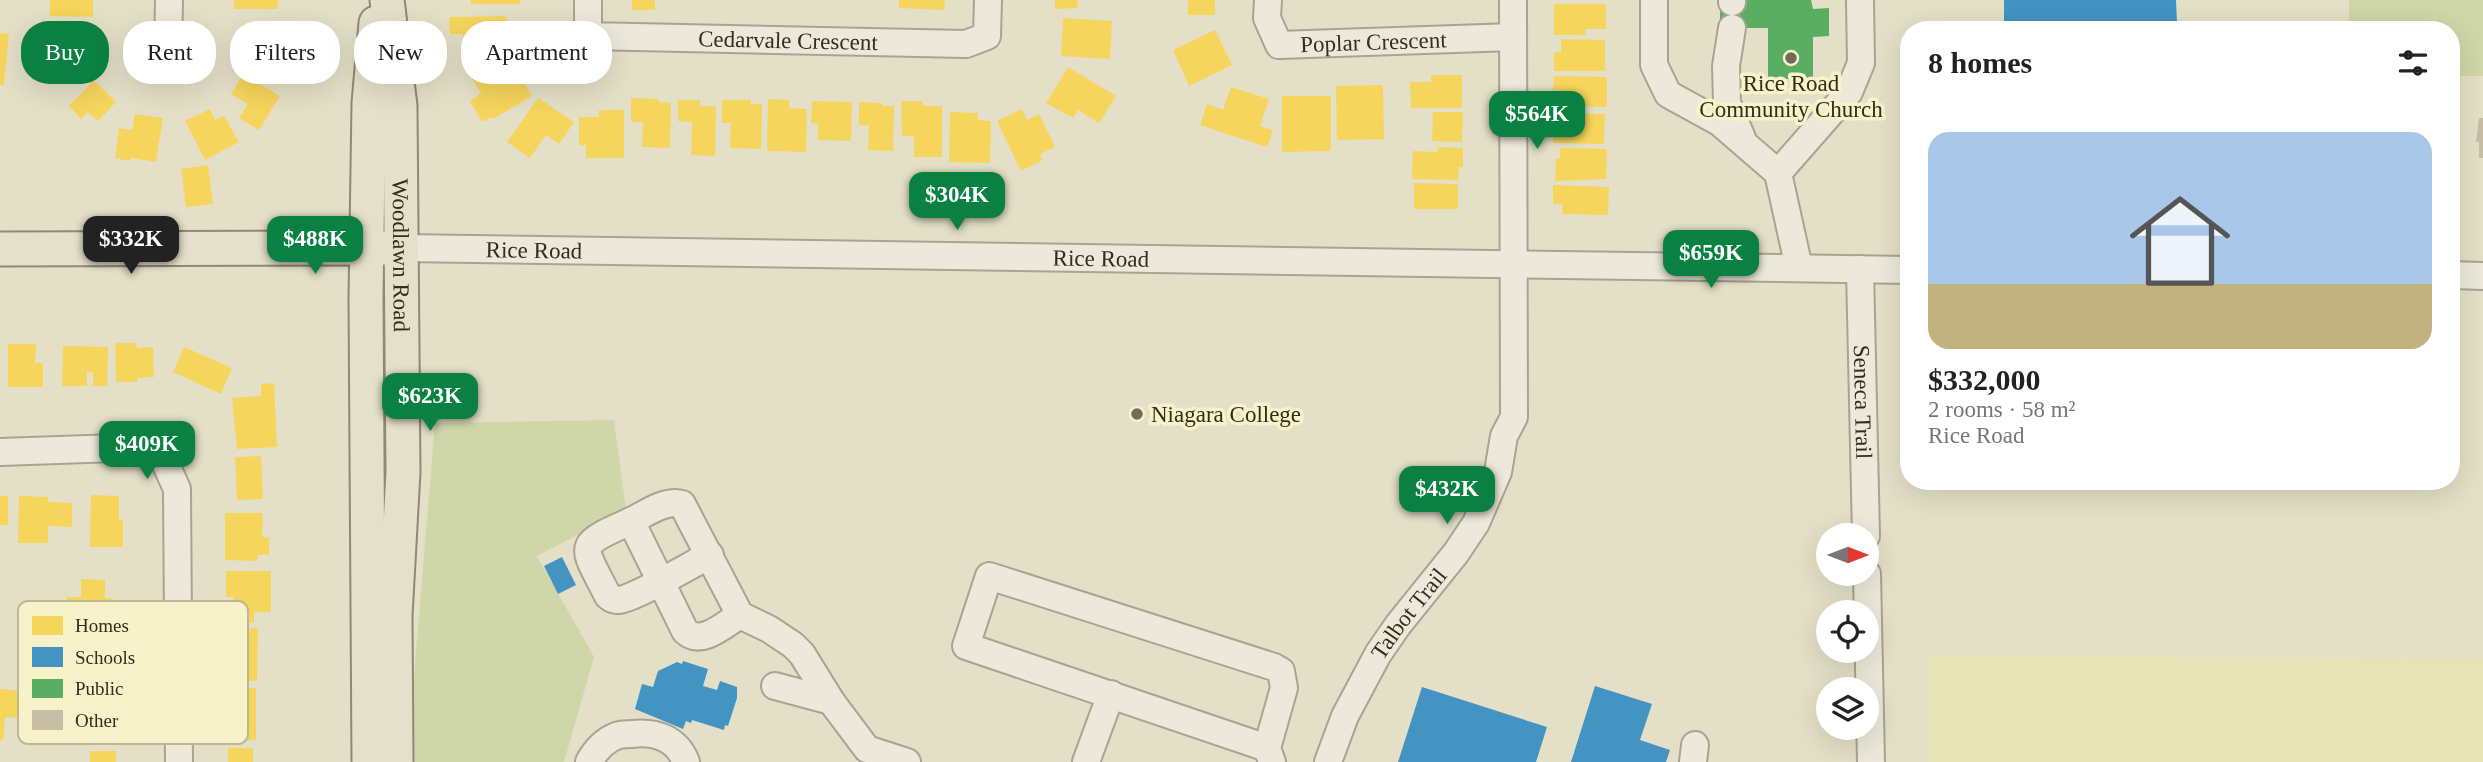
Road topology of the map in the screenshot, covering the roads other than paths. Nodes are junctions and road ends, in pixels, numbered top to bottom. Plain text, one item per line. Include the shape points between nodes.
1 (169, 0) edge
2 (378, 0) edge
3 (387, 0) edge
4 (587, 0) edge
5 (988, 0) edge
6 (1268, 0) edge
7 (1513, 0) edge
8 (1654, 0) edge
9 (1860, 0) edge
10 (1732, 10) edge
11 (169, 21) edge
12 (1513, 37) junction
13 (1745, 144) junction
14 (1778, 173) junction
15 (401, 248) junction
16 (0, 249) edge
17 (368, 249) junction
18 (1513, 264) junction
19 (1799, 268) junction
20 (1860, 269) junction
21 (1900, 270) edge
22 (2460, 275) edge
23 (2483, 276) edge
24 (0, 452) edge
25 (631, 521) junction
26 (1866, 523) edge
27 (710, 555) junction
28 (660, 580) junction
29 (1867, 586) edge
30 (178, 601) edge
31 (740, 615) junction
32 (775, 685) dead end
33 (1111, 694) junction
34 (831, 701) junction
35 (179, 744) edge
36 (1269, 755) edge
37 (179, 762) edge
38 (369, 762) edge
39 (396, 762) edge
40 (589, 762) edge
41 (686, 762) edge
42 (907, 762) edge
43 (1086, 762) edge
44 (1328, 762) edge
45 (1871, 762) edge

1 - 11 street
2 - 17 main road, Woodlawn Road via 369,103
3 - 15 main road, Woodlawn Road via 400,106
4 - 5 street, Cedarvale Crescent via 588,36 966,44 987,36
6 - 12 street, Poplar Crescent via 1267,18 1279,44
7 - 12 street, Talbot Trail
8 - 13 street via 1654,65 1668,94 1719,122
9 - 14 street via 1861,63 1849,92
10 - 13 street via 1727,103
12 - 18 street, Talbot Trail
13 - 14 street
14 - 19 street
15 - 17 main road, Rice Road
15 - 18 street, Rice Road
15 - 39 main road, Woodlawn Road via 403,472 395,616
16 - 17 main road, Rice Road
17 - 38 main road, Woodlawn Road
18 - 19 street, Rice Road
18 - 44 street, Talbot Trail via 1514,417 1504,436 1492,489 1466,538 1378,654 1345,716
19 - 20 street, Rice Road
20 - 21 street, Rice Road
20 - 26 street, Seneca Trail
22 - 23 street
24 - 30 street via 145,447 162,456 177,489
25 - 27 street via 667,504 682,504
25 - 28 street
25 - 28 street via 593,538 589,559 613,600
27 - 28 street
27 - 31 street
28 - 31 street via 690,636 706,635
29 - 45 street
31 - 34 street via 793,645
32 - 34 street
33 - 36 street
33 - 36 street via 966,646 989,576 1281,671 1284,688
33 - 43 street
34 - 42 street via 867,749
35 - 37 street
40 - 41 street via 597,749 617,735 643,733 666,737

